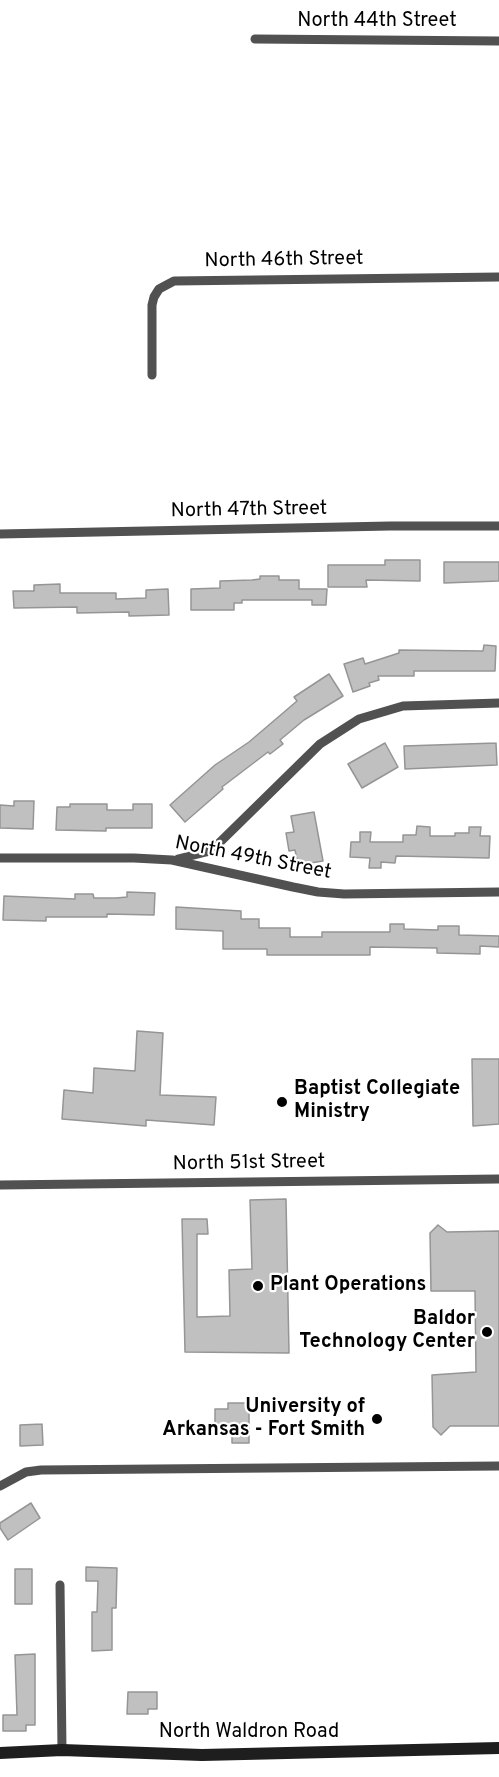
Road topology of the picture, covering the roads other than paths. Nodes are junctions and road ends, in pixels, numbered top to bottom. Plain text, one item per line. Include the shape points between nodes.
1 (255, 39) dead end
2 (499, 41) edge
3 (499, 277) edge
4 (152, 375) dead end
5 (499, 526) edge
6 (0, 534) edge
7 (499, 703) edge
8 (0, 858) edge
9 (172, 860) junction
10 (499, 892) edge
11 (499, 1179) edge
12 (0, 1185) edge
13 (499, 1466) edge
14 (0, 1486) edge
15 (60, 1585) dead end
16 (499, 1748) edge
17 (62, 1750) junction
18 (0, 1753) edge

1 - 2 street, North 44th Street
3 - 4 street, North 46th Street via 174,281 159,289 152,305
5 - 6 street, North 47th Street
7 - 9 street via 403,706 359,719 320,744 215,847
8 - 9 street, North 49th Street
9 - 10 street, North 49th Street via 318,892
11 - 12 street, North 51st Street
13 - 14 street via 41,1470 26,1472
15 - 17 street
16 - 17 main road, North Waldron Road via 202,1755
17 - 18 main road, North Waldron Road

